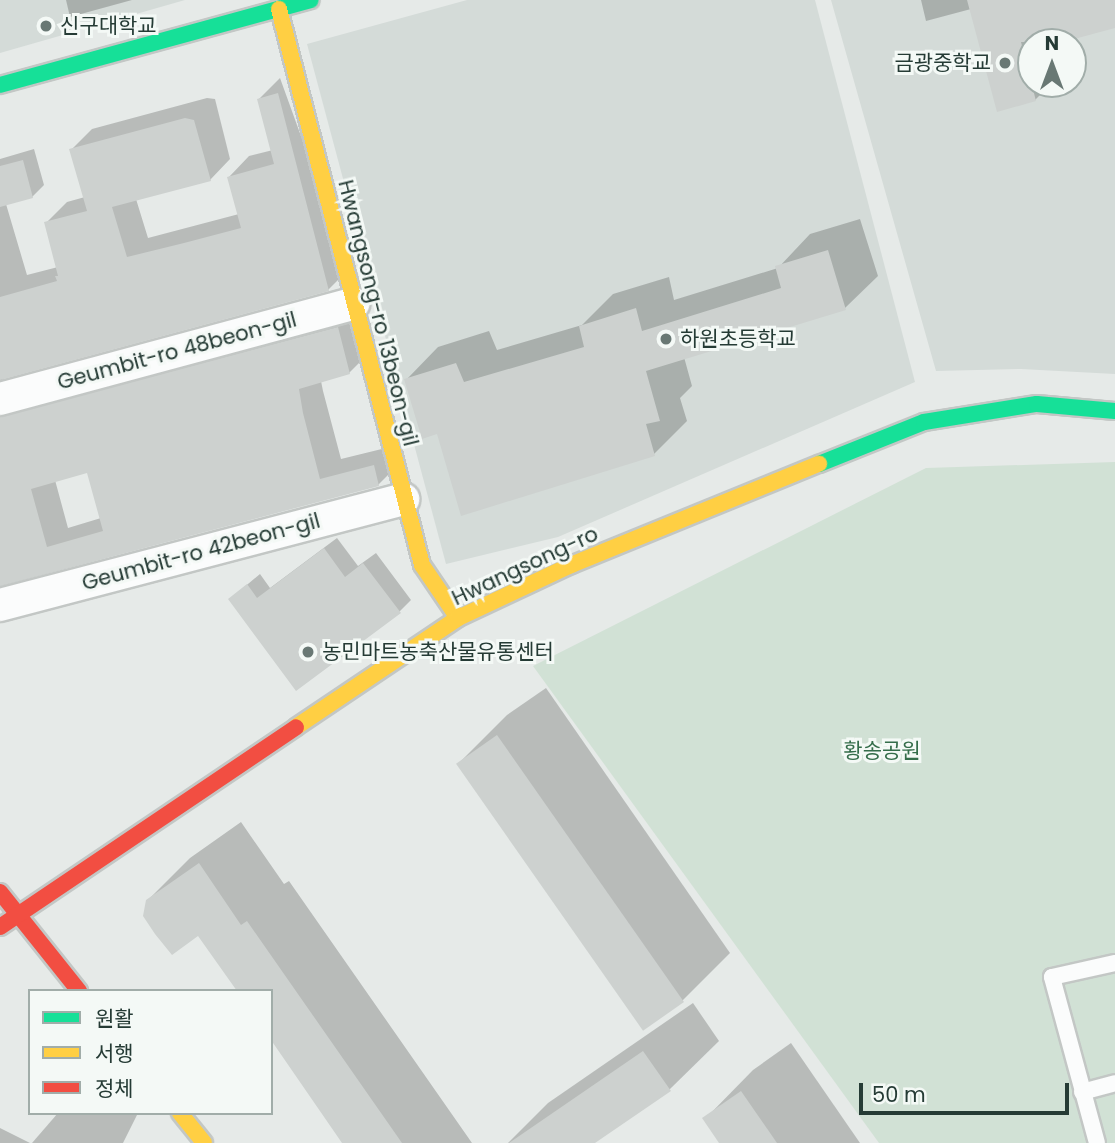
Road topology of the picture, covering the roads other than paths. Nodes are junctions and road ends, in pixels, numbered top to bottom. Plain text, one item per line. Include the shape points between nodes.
1 (311, 0) edge
2 (279, 9) junction
3 (0, 85) edge
4 (353, 304) junction
5 (0, 399) edge
6 (1115, 411) edge
7 (403, 499) junction
8 (0, 605) edge
9 (458, 618) junction
10 (0, 892) edge
11 (16, 914) junction
12 (0, 927) edge
13 (1115, 964) edge
14 (77, 989) edge
15 (1115, 1083) edge
16 (1082, 1092) junction
17 (182, 1115) edge
18 (204, 1143) edge
19 (1097, 1143) edge

1 - 2 street
2 - 3 street
2 - 4 street, Hwangsong-ro 13beon-gil
4 - 5 street, Geumbit-ro 48beon-gil
4 - 7 street, Hwangsong-ro 13beon-gil
6 - 9 street, Hwangsong-ro via 1037,404 924,422 571,565
7 - 8 street, Geumbit-ro 42beon-gil
7 - 9 street, Hwangsong-ro 13beon-gil via 422,565
9 - 11 street, Hwangsong-ro
10 - 11 street
11 - 12 street, Hwangsong-ro
11 - 14 street
13 - 16 lane via 1052,977
15 - 16 lane
16 - 19 lane
17 - 18 street

